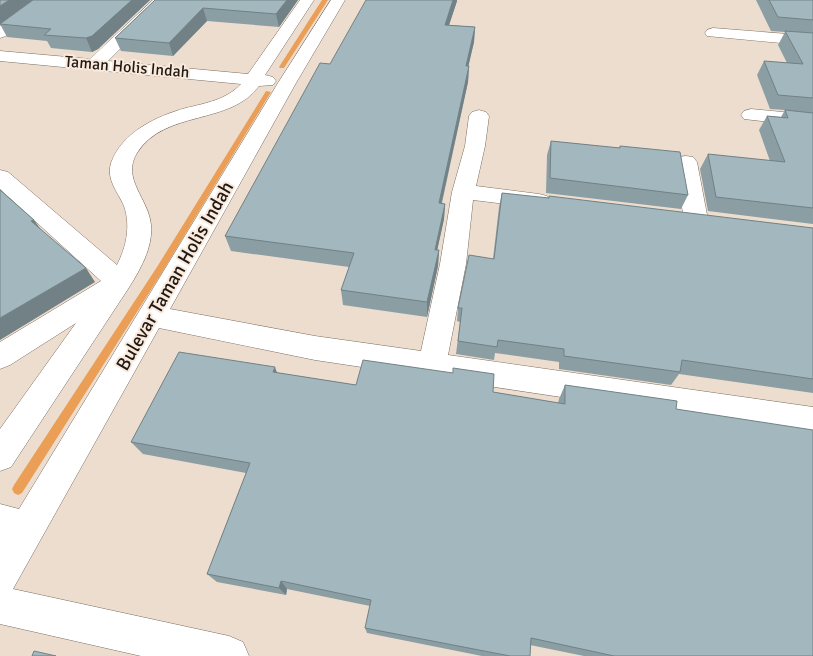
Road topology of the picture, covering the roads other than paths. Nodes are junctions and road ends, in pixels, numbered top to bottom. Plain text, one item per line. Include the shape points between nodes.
1 (46, 0) edge
2 (162, 0) edge
3 (307, 0) edge
4 (338, 0) edge
5 (0, 33) edge
6 (713, 33) dead end
7 (813, 41) edge
8 (0, 56) edge
9 (95, 64) junction
10 (253, 79) junction
11 (287, 83) junction
12 (751, 114) dead end
13 (479, 116) dead end
14 (813, 121) edge
15 (686, 162) dead end
16 (0, 177) edge
17 (463, 192) junction
18 (560, 204) edge
19 (696, 220) edge
20 (119, 282) junction
21 (152, 316) junction
22 (0, 357) edge
23 (432, 365) junction
24 (813, 421) edge
25 (0, 456) edge
26 (13, 525) edge
27 (0, 576) edge
28 (0, 605) edge
29 (229, 656) edge

1 - 5 street
2 - 9 street
3 - 10 street
4 - 11 street, Bulevar Taman Holis Indah
6 - 7 street
8 - 9 street, Taman Holis Indah
9 - 10 street, Taman Holis Indah
10 - 11 street, Taman Holis Indah
10 - 20 street via 244,93 228,102 185,114 158,126 141,137 126,155 121,179 137,211 139,234 135,253
11 - 21 street, Bulevar Taman Holis Indah
12 - 14 street
13 - 17 street
15 - 19 street
16 - 20 street
17 - 18 street
17 - 23 street via 453,264
20 - 22 street
20 - 25 street
21 - 23 street via 315,348
21 - 26 street, Bulevar Taman Holis Indah
23 - 24 street
26 - 27 street, Bulevar Taman Holis Indah
28 - 29 street

